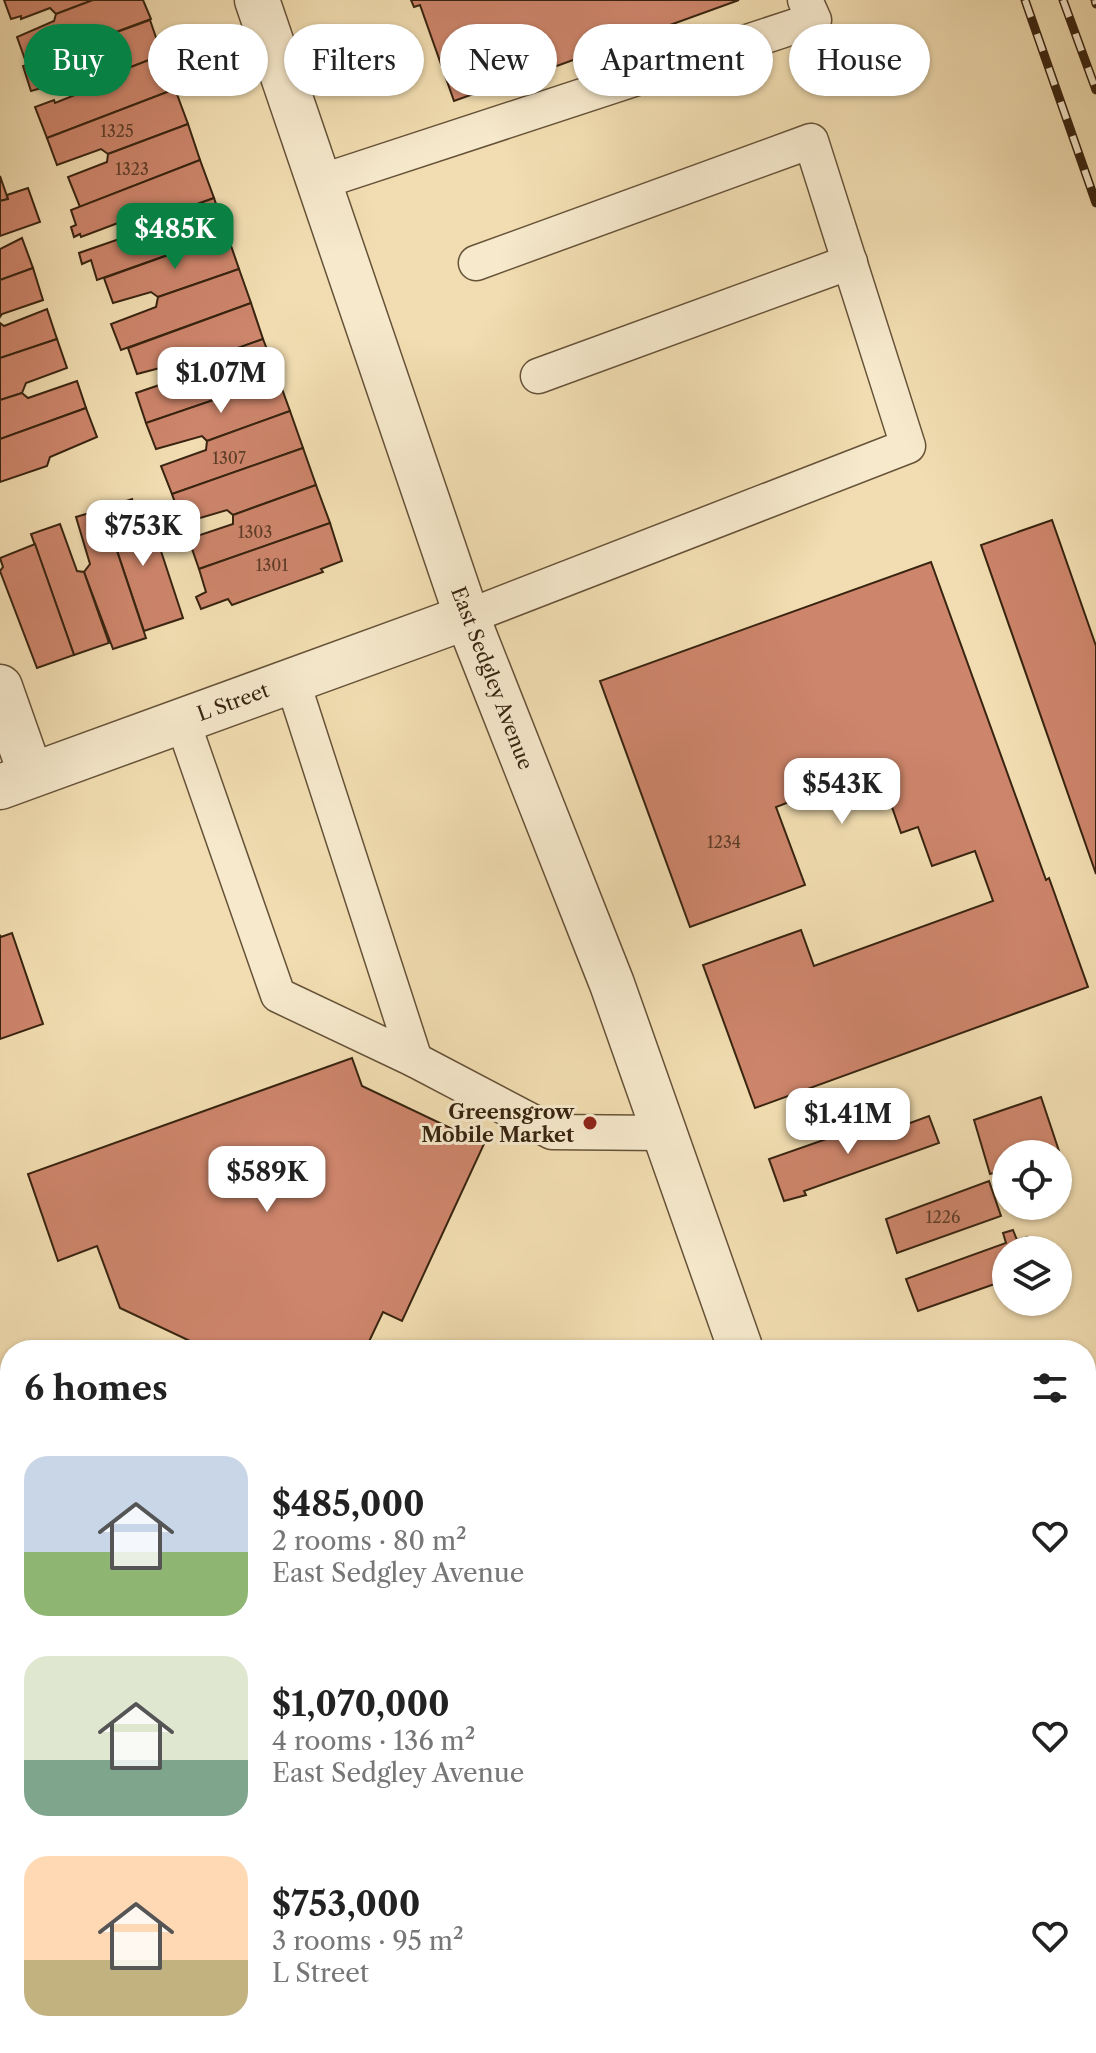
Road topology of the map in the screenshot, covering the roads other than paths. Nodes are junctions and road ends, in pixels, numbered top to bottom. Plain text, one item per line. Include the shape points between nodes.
1 (257, 0) edge
2 (805, 0) edge
3 (320, 182) junction
4 (850, 262) junction
5 (476, 263) dead end
6 (538, 376) dead end
7 (467, 617) junction
8 (292, 680) junction
9 (0, 687) edge
10 (182, 720) junction
11 (16, 781) edge
12 (415, 1060) junction
13 (664, 1133) junction
14 (737, 1340) edge

1 - 3 street, East Sedgley Avenue
2 - 3 lane via 814,20
3 - 7 street, East Sedgley Avenue
4 - 5 lane via 811,141
4 - 6 lane
4 - 7 lane via 908,446
7 - 8 street, L Street
7 - 13 street, East Sedgley Avenue via 612,984
8 - 10 street, L Street
8 - 12 lane
9 - 11 street
10 - 11 street, L Street
10 - 12 lane via 278,995
12 - 13 lane via 552,1132
13 - 14 street, East Sedgley Avenue

